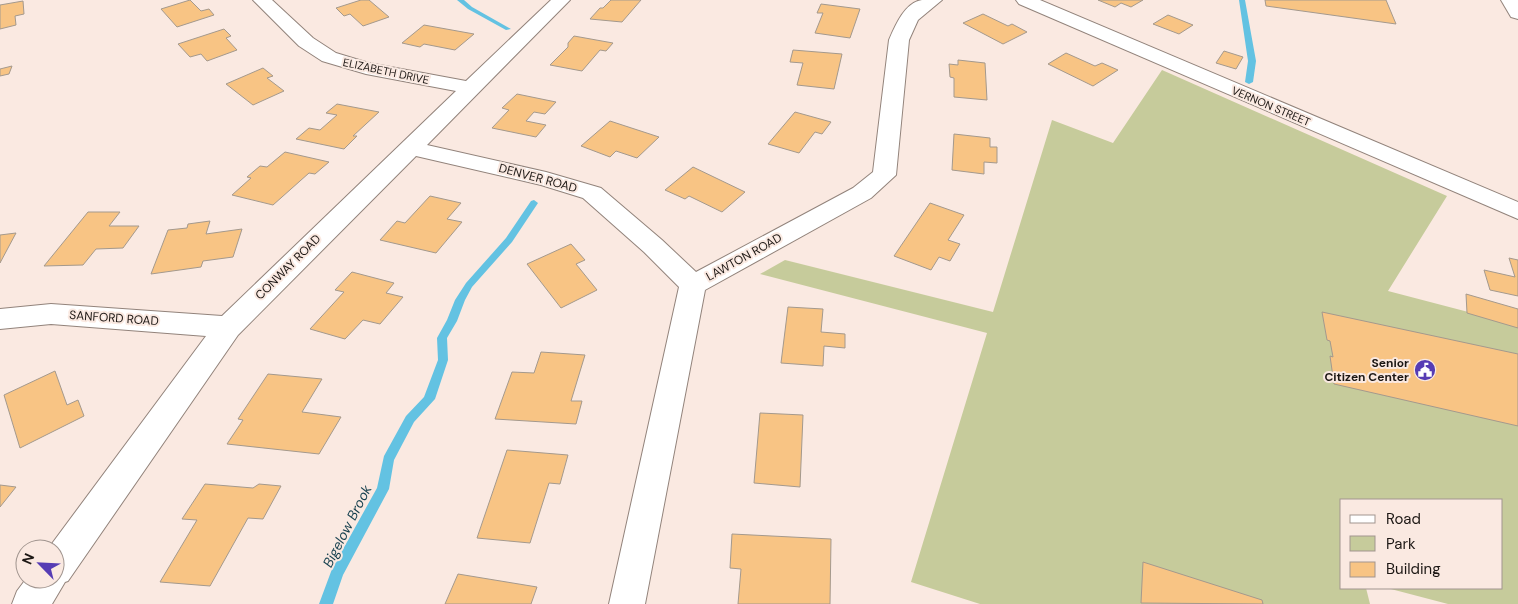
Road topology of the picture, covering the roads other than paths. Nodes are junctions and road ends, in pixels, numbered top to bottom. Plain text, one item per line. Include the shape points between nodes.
1 (262, 0) edge
2 (560, 0) edge
3 (933, 0) edge
4 (1025, 0) edge
5 (1510, 0) edge
6 (1518, 13) edge
7 (471, 88) junction
8 (410, 148) junction
9 (1518, 211) edge
10 (693, 285) junction
11 (0, 320) edge
12 (228, 327) junction
13 (65, 555) edge
14 (41, 589) edge
15 (30, 604) edge
16 (627, 604) edge

1 - 7 street, ELIZABETH DRIVE via 306,42 329,58
2 - 7 street, CONWAY ROAD
3 - 10 street, LAWTON ROAD via 906,20 899,40 884,175 862,193
4 - 9 street, VERNON STREET
5 - 6 street
7 - 8 street, CONWAY ROAD
8 - 10 street, DENVER ROAD via 546,178 592,193 654,246
8 - 12 street, CONWAY ROAD
10 - 16 street, LAWTON ROAD
11 - 12 street, SANFORD ROAD via 51,314
12 - 13 street, CONWAY ROAD
14 - 15 street

